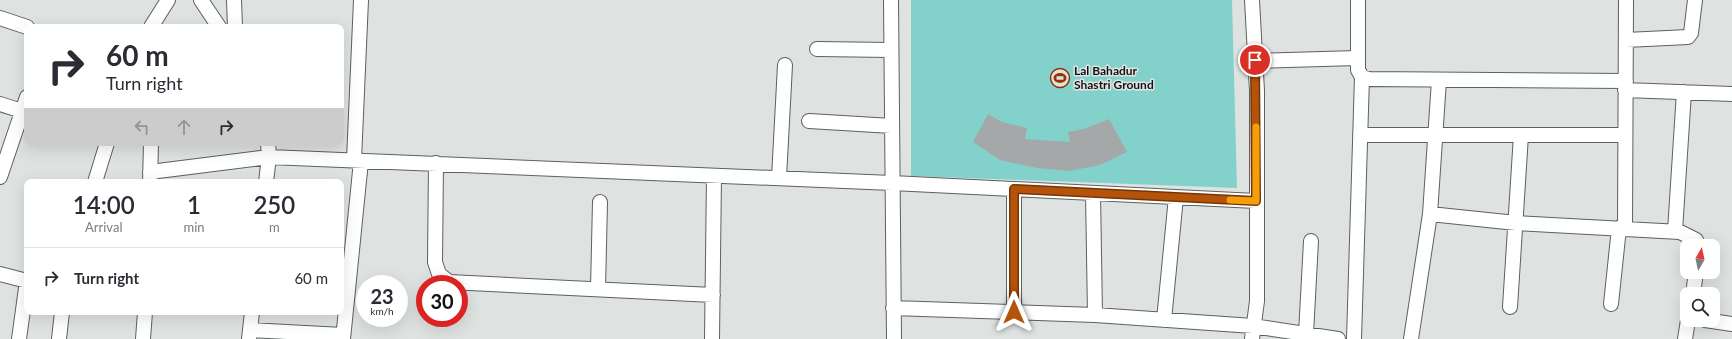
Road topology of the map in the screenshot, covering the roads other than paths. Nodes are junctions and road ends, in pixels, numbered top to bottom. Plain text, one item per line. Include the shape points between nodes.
1 (168, 0) edge
2 (201, 0) edge
3 (234, 0) edge
4 (361, 0) edge
5 (891, 0) edge
6 (1252, 0) edge
7 (1358, 0) edge
8 (1626, 0) edge
9 (1695, 0) edge
10 (0, 18) edge
11 (153, 24) edge
12 (217, 24) edge
13 (235, 24) edge
14 (24, 26) edge
15 (1626, 40) junction
16 (817, 49) dead end
17 (891, 50) junction
18 (1358, 58) junction
19 (1255, 60) junction
20 (785, 66) dead end
21 (1362, 76) junction
22 (1439, 80) junction
23 (1626, 85) junction
24 (1684, 92) junction
25 (1732, 94) edge
26 (0, 104) edge
27 (24, 105) edge
28 (22, 111) junction
29 (809, 121) dead end
30 (892, 126) junction
31 (1360, 134) junction
32 (1434, 135) junction
33 (1521, 135) junction
34 (1625, 135) junction
35 (106, 146) edge
36 (151, 146) edge
37 (269, 150) edge
38 (4, 154) edge
39 (358, 160) junction
40 (436, 164) junction
41 (714, 176) junction
42 (0, 177) edge
43 (150, 177) edge
44 (779, 178) junction
45 (96, 179) edge
46 (266, 179) edge
47 (892, 183) junction
48 (1014, 189) junction
49 (1093, 193) junction
50 (1176, 197) junction
51 (1256, 201) junction
52 (600, 202) dead end
53 (1430, 214) junction
54 (1516, 223) junction
55 (1622, 228) junction
56 (1675, 231) junction
57 (1695, 239) edge
58 (1311, 241) dead end
59 (346, 261) edge
60 (0, 274) edge
61 (24, 280) edge
62 (598, 289) junction
63 (713, 295) junction
64 (24, 303) edge
65 (1611, 304) dead end
66 (1510, 307) dead end
67 (893, 308) junction
68 (344, 312) edge
69 (1014, 312) junction
70 (62, 315) edge
71 (145, 315) edge
72 (252, 315) edge
73 (344, 315) edge
74 (1095, 316) junction
75 (1164, 320) junction
76 (1720, 322) edge
77 (1732, 324) edge
78 (1687, 327) edge
79 (1252, 333) edge
80 (250, 334) edge
81 (1306, 334) junction
82 (343, 337) edge
83 (19, 339) edge
84 (59, 339) edge
85 (143, 339) edge
86 (712, 339) edge
87 (894, 339) edge
88 (1338, 339) edge
89 (1354, 339) edge
90 (1411, 339) edge
91 (1685, 339) edge

1 - 11 street
2 - 12 street
3 - 13 street
4 - 39 street
5 - 17 street
6 - 19 street
7 - 18 street
8 - 15 street
9 - 15 street via 1691,33 1688,37
10 - 14 street
15 - 23 street
16 - 17 street
17 - 30 street
18 - 19 street
18 - 21 street via 1358,70
19 - 51 street
20 - 44 street
21 - 22 street via 1369,79
21 - 31 street
22 - 23 street
22 - 32 street
23 - 24 street
23 - 34 street
24 - 25 street
24 - 56 street
26 - 28 street
27 - 28 street
28 - 38 street
29 - 30 street
30 - 47 street
31 - 32 street
31 - 89 street
32 - 33 street
32 - 53 street
33 - 34 street
33 - 54 street
34 - 55 street
35 - 45 street
36 - 43 street
37 - 39 street
37 - 43 street
37 - 46 street
38 - 42 street
39 - 40 street
39 - 59 street
40 - 41 street
40 - 62 street via 435,262 439,274 449,282
41 - 44 street
41 - 63 street
44 - 47 street
47 - 48 street
47 - 67 street
48 - 49 street
48 - 69 street
49 - 50 street
49 - 74 street
50 - 51 street
50 - 75 street
51 - 79 street via 1257,300
52 - 62 street
53 - 54 street
53 - 90 street
54 - 55 street
54 - 66 street
55 - 56 street
55 - 65 street
56 - 57 street
58 - 81 street
59 - 68 street
60 - 61 street
62 - 63 street
63 - 86 street
64 - 83 street
67 - 69 street
67 - 87 street
69 - 74 street
70 - 84 street
71 - 85 street
72 - 80 street
73 - 82 street
74 - 75 street
75 - 79 street
76 - 77 street
78 - 91 street
79 - 81 street
80 - 82 street
81 - 88 street

